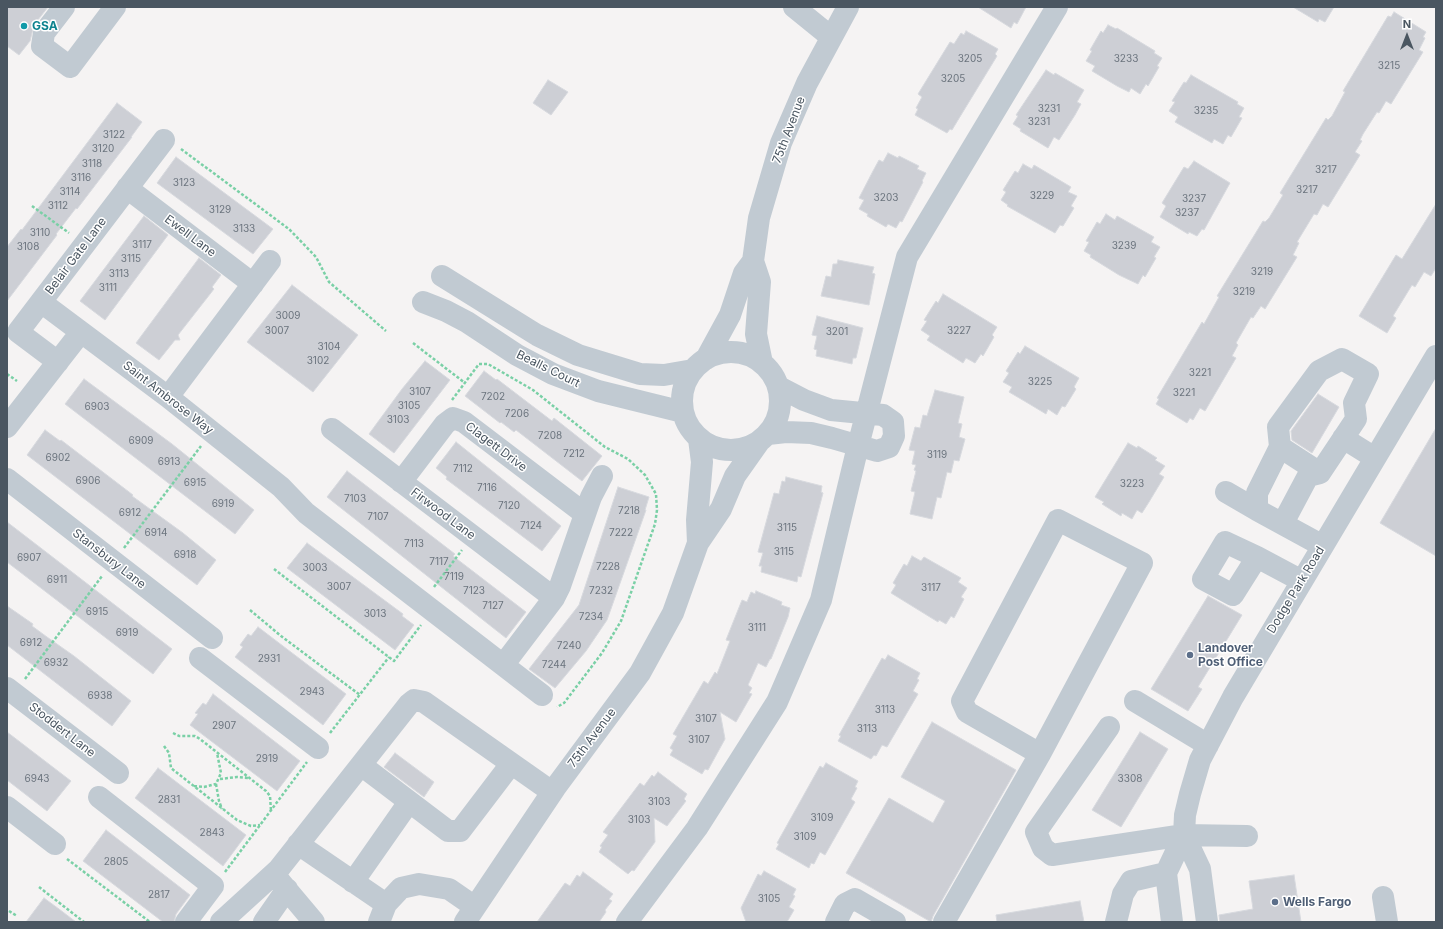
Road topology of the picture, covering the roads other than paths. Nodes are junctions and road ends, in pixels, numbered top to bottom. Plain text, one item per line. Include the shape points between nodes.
1 (64, 7) edge
2 (115, 7) edge
3 (794, 7) edge
4 (848, 7) edge
5 (1057, 7) edge
6 (831, 37) junction
7 (170, 143) road end
8 (127, 188) junction
9 (270, 261) dead end
10 (753, 261) junction
11 (442, 276) dead end
12 (253, 284) junction
13 (41, 302) junction
14 (423, 302) dead end
15 (81, 332) junction
16 (1436, 356) edge
17 (58, 362) junction
18 (762, 363) junction
19 (700, 364) junction
20 (1429, 383) edge
21 (779, 387) junction
22 (168, 397) junction
23 (683, 412) junction
24 (866, 415) junction
25 (7, 427) edge
26 (332, 429) dead end
27 (764, 438) junction
28 (1343, 438) junction
29 (700, 439) junction
30 (858, 446) junction
31 (1280, 447) junction
32 (1375, 458) junction
33 (1320, 473) junction
34 (602, 476) dead end
35 (7, 480) edge
36 (401, 482) junction
37 (1226, 492) dead end
38 (1257, 510) junction
39 (585, 514) junction
40 (1283, 524) junction
41 (698, 544) junction
42 (1322, 546) junction
43 (1257, 557) dead end
44 (1302, 581) junction
45 (554, 598) junction
46 (212, 638) dead end
47 (200, 658) dead end
48 (504, 664) junction
49 (16, 684) edge
50 (542, 695) dead end
51 (1135, 701) dead end
52 (1109, 726) dead end
53 (1208, 745) junction
54 (318, 748) road end
55 (1040, 754) junction
56 (511, 764) junction
57 (361, 765) junction
58 (118, 773) dead end
59 (552, 792) junction
60 (99, 797) dead end
61 (409, 802) junction
62 (7, 807) edge
63 (1184, 835) junction
64 (1247, 836) dead end
65 (298, 844) junction
66 (61, 851) road end
67 (1166, 873) junction
68 (281, 879) junction
69 (353, 882) junction
70 (1383, 897) dead end
71 (383, 913) edge
72 (470, 914) edge
73 (186, 922) edge
74 (221, 922) edge
75 (264, 922) edge
76 (314, 922) edge
77 (627, 922) edge
78 (836, 922) edge
79 (895, 922) edge
80 (944, 922) edge
81 (1116, 922) edge
82 (1172, 922) edge
83 (1207, 922) edge
84 (1387, 922) edge

1 - 2 street via 44,33 42,46 70,67
3 - 6 street
4 - 6 street, 75th Avenue
5 - 24 street via 907,257
6 - 10 street, 75th Avenue via 807,83 781,143 759,218
7 - 8 street, Belair Gate Lane
8 - 12 street, Ewell Lane
8 - 13 street, Belair Gate Lane
9 - 12 street
10 - 18 street, 75th Avenue via 760,282 756,334
10 - 19 street, 75th Avenue via 744,273 727,322
11 - 19 street, Bealls Court via 537,335 578,356 623,370 646,374 664,375
12 - 22 street
13 - 15 street, Saint Ambrose Way
13 - 17 street, Belair Gate Lane via 18,332
14 - 23 street, Bealls Court via 467,322 517,355 554,374 598,391
15 - 17 street
15 - 22 street, Saint Ambrose Way
16 - 20 street, Dodge Park Road
17 - 25 street
18 - 19 street via 749,355 734,352 720,353
18 - 21 street
19 - 23 street via 685,383 682,397
20 - 32 street, Dodge Park Road
21 - 24 street via 831,410
21 - 27 street via 780,412 775,424
22 - 48 street, Saint Ambrose Way via 281,487 306,513
23 - 29 street via 689,427
24 - 30 street
24 - 30 street via 884,415 893,422 894,436 889,447 877,451
26 - 36 street, Firwood Lane
27 - 29 street via 745,449 729,450 713,447
27 - 30 street via 811,434
27 - 41 street, 75th Avenue via 735,476 721,509
28 - 31 street via 1356,419 1354,402 1368,374 1342,359 1319,371 1278,427
28 - 32 street
28 - 33 street
29 - 41 street, 75th Avenue via 702,462 697,520
30 - 77 street via 821,600 777,702 697,828
31 - 33 street
31 - 38 street via 1257,493
32 - 42 street, Dodge Park Road
33 - 40 street via 1308,476
34 - 39 street
35 - 46 street, Stansbury Lane
36 - 39 street, Clagett Drive via 445,424 453,418 464,422
36 - 45 street, Firwood Lane
37 - 38 street
38 - 40 street
39 - 45 street via 566,573
40 - 42 street
41 - 59 street, 75th Avenue via 673,613 640,673
42 - 44 street, Dodge Park Road
43 - 44 street
44 - 53 street, Dodge Park Road via 1232,697
45 - 48 street
47 - 54 street
48 - 50 street, Saint Ambrose Way
49 - 58 street, Stoddert Lane
51 - 53 street
52 - 63 street via 1036,832 1043,848 1052,855
53 - 63 street, Dodge Park Road via 1193,782 1185,816
55 - 55 street via 1142,563 1058,520 962,700 967,712
55 - 80 street
56 - 57 street via 424,702 414,700
56 - 59 street
56 - 61 street via 460,831 448,831
57 - 61 street
57 - 65 street
59 - 72 street, 75th Avenue
60 - 73 street via 213,886
61 - 69 street
62 - 66 street
63 - 64 street
63 - 67 street, Dodge Park Road
63 - 83 street, Dodge Park Road via 1200,869
65 - 68 street
65 - 69 street
67 - 81 street via 1131,881 1123,894
67 - 82 street
68 - 74 street
68 - 75 street
68 - 76 street
69 - 71 street
70 - 84 street
71 - 72 street via 401,888 419,884 449,889
78 - 79 street via 845,904 855,899

